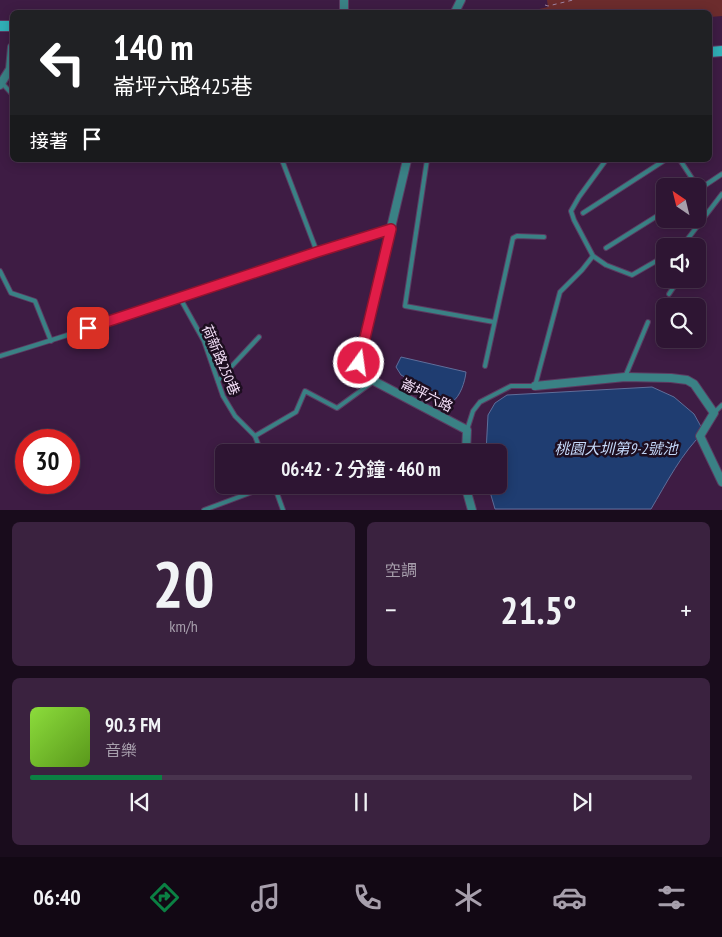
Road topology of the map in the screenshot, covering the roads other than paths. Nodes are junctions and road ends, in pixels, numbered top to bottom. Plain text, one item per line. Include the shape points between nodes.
1 (10, 68) edge
2 (1, 83) edge
3 (10, 92) edge
4 (283, 162) edge
5 (407, 162) edge
6 (427, 162) edge
7 (605, 162) edge
8 (662, 162) edge
9 (681, 162) edge
10 (722, 174) edge
11 (691, 178) edge
12 (706, 185) edge
13 (722, 194) edge
14 (583, 213) dead end
15 (656, 217) edge
16 (391, 229) junction
17 (544, 237) dead end
18 (689, 238) edge
19 (606, 248) dead end
20 (317, 252) junction
21 (594, 256) junction
22 (656, 261) edge
23 (0, 271) edge
24 (673, 288) edge
25 (669, 294) dead end
26 (180, 298) junction
27 (494, 322) junction
28 (648, 322) dead end
29 (259, 337) dead end
30 (51, 341) junction
31 (0, 356) edge
32 (485, 366) dead end
33 (625, 377) junction
34 (218, 381) junction
35 (374, 381) junction
36 (535, 386) junction
37 (722, 405) edge
38 (714, 413) junction
39 (467, 430) junction
40 (255, 436) junction
41 (258, 444) edge
42 (466, 444) edge
43 (722, 482) edge
44 (248, 494) edge
45 (276, 494) edge
46 (467, 494) edge
47 (204, 510) edge
48 (283, 510) edge
49 (472, 510) edge

1 - 2 street
2 - 3 lane
4 - 20 lane
5 - 16 street, 崙坪六路
6 - 27 lane via 405,306
7 - 21 lane via 571,211
8 - 14 lane
9 - 11 lane
10 - 12 lane
13 - 18 lane
15 - 19 lane
16 - 20 lane
16 - 35 street, 崙坪六路 via 359,363
17 - 27 lane via 513,238
20 - 26 lane
21 - 22 lane via 606,265 632,275
21 - 36 lane via 560,292
23 - 30 lane via 11,293 35,301
24 - 25 lane
26 - 30 lane
26 - 34 lane, 荷新路250巷 via 204,341
27 - 32 lane
28 - 33 lane
29 - 34 lane
30 - 31 lane
33 - 36 street
33 - 38 street via 687,380 694,384
34 - 40 lane, 荷新路250巷 via 235,416
35 - 39 street, 崙坪六路
35 - 40 lane via 337,408 305,391 296,412
36 - 39 lane via 511,386 480,402 473,411
37 - 38 lane
38 - 43 street via 700,436
39 - 42 street
40 - 41 lane, 荷新路250巷
44 - 47 lane
45 - 48 lane
46 - 49 street

